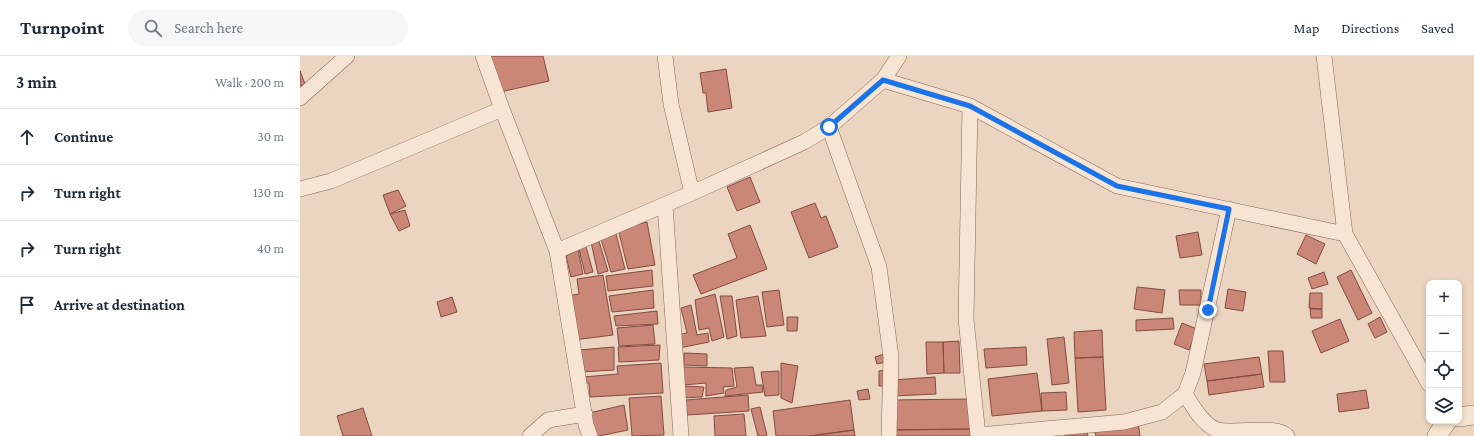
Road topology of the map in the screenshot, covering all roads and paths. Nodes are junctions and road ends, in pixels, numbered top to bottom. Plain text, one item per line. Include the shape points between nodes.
1 (347, 56) edge
2 (484, 56) edge
3 (665, 56) edge
4 (899, 56) edge
5 (1324, 56) edge
6 (883, 80) junction
7 (300, 98) edge
8 (970, 106) junction
9 (502, 109) junction
10 (829, 127) junction
11 (300, 188) edge
12 (692, 193) junction
13 (665, 205) junction
14 (1229, 209) junction
15 (1345, 234) junction
16 (556, 251) junction
17 (1426, 379) edge
18 (1185, 394) junction
19 (585, 414) junction
20 (1474, 414) edge
21 (1462, 416) edge
22 (1445, 424) edge
23 (530, 436) edge
24 (590, 436) edge
25 (681, 436) edge
26 (889, 436) edge
27 (978, 436) edge
28 (1287, 436) edge
29 (1437, 436) edge

1 - 7 street
2 - 9 street
3 - 12 street via 671,104
4 - 6 street
5 - 15 street
6 - 8 street
6 - 10 street
8 - 14 street via 1117,186
8 - 27 street via 966,319
9 - 11 street via 331,181
9 - 16 street
10 - 12 street via 804,142
10 - 26 street via 879,267 891,357
12 - 13 street
13 - 16 street
13 - 25 street
14 - 15 street
14 - 18 street via 1193,373
15 - 17 street
16 - 19 street
18 - 27 street via 1162,412 1124,422
18 - 28 street via 1202,419 1214,429 1225,432 1274,430
19 - 23 street via 548,420
19 - 24 street
20 - 21 street
22 - 29 street

